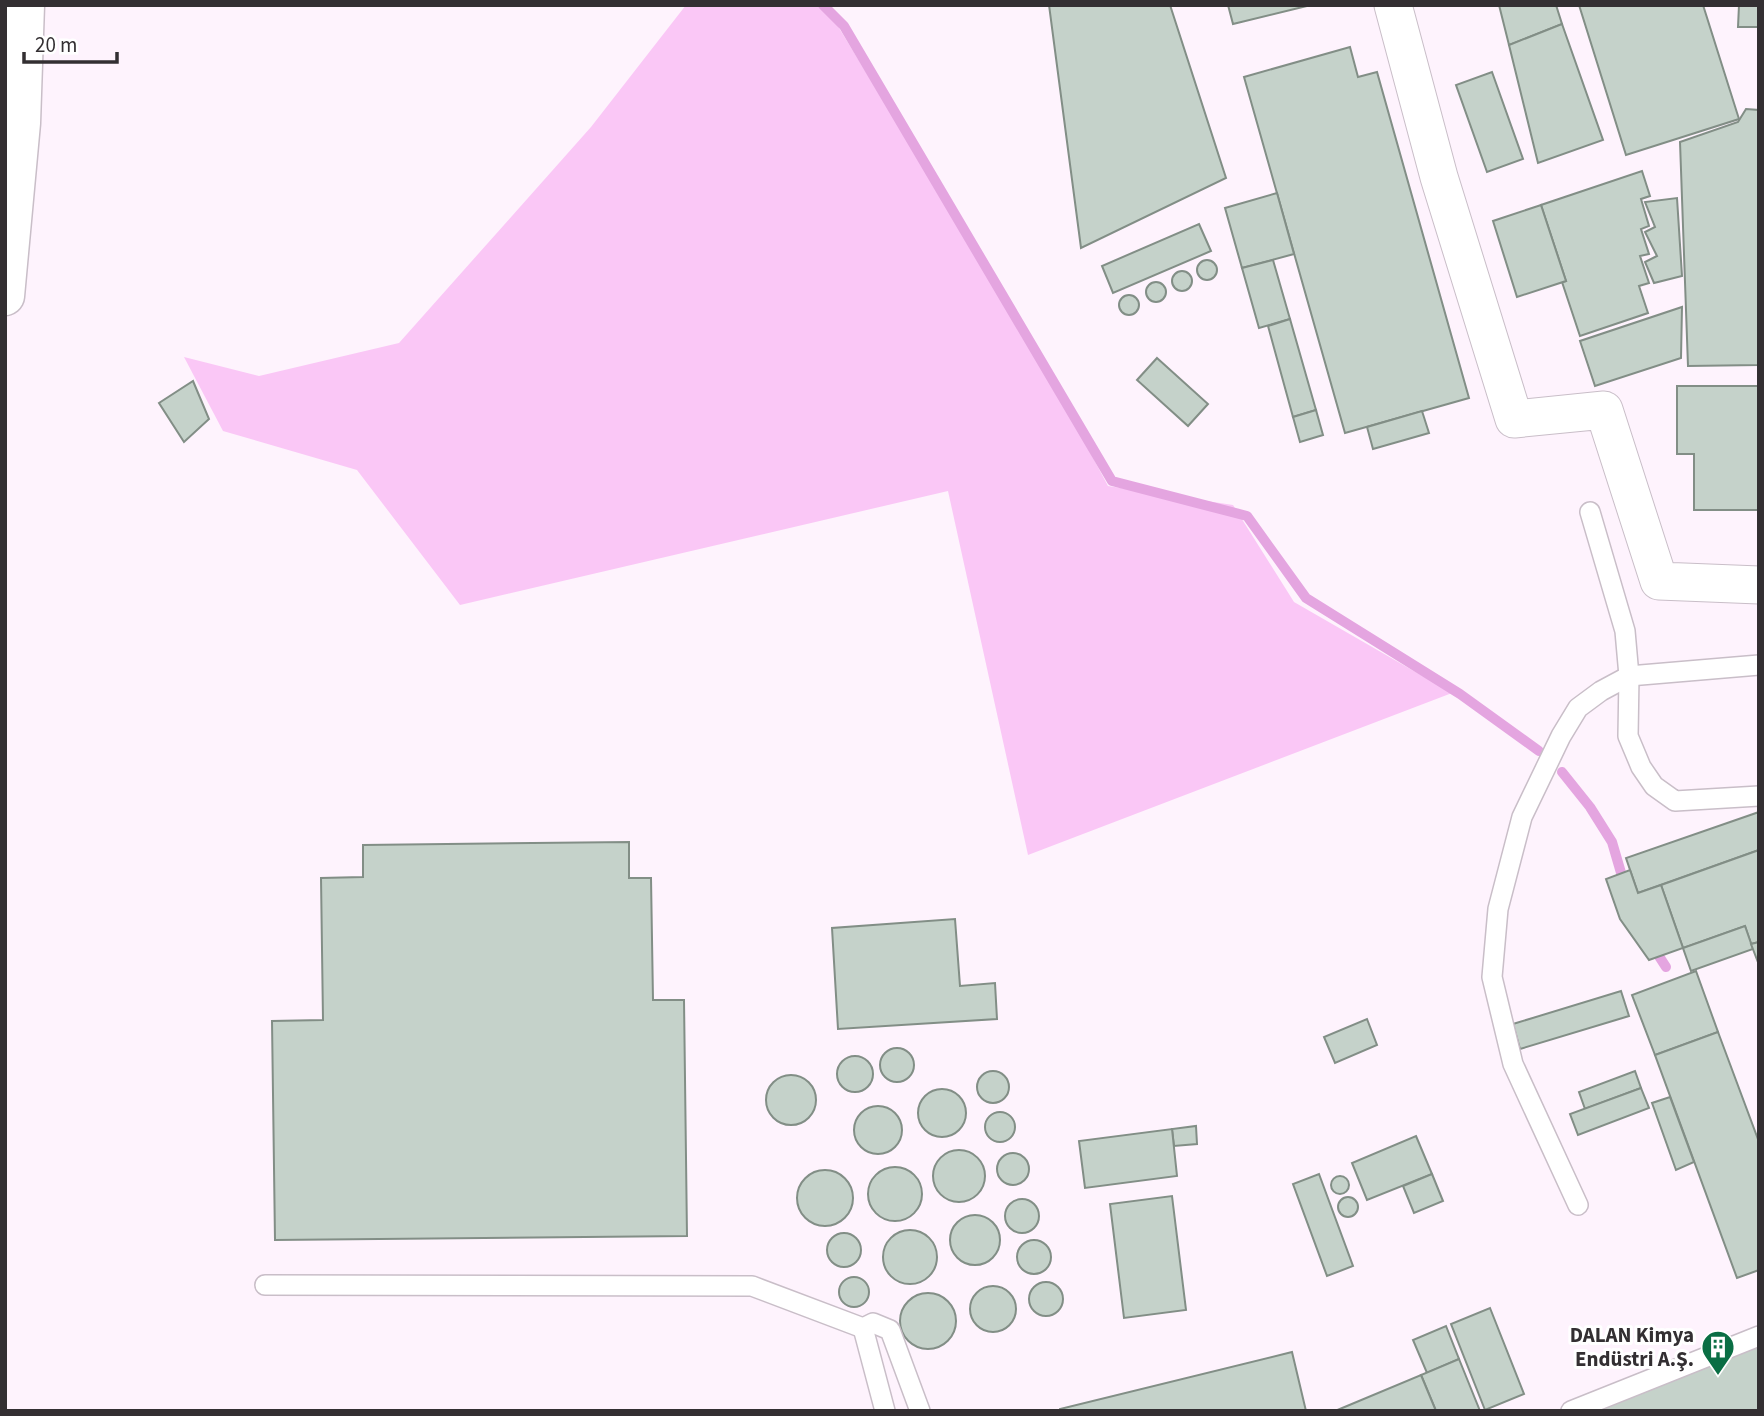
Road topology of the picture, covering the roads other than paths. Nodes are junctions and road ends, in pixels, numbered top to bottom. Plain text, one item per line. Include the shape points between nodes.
1 (25, 5) edge
2 (1392, 5) edge
3 (5, 296) edge
4 (1590, 512) dead end
5 (1759, 585) edge
6 (1759, 665) edge
7 (1629, 676) junction
8 (1759, 796) edge
9 (1578, 1205) dead end
10 (265, 1284) dead end
11 (863, 1328) junction
12 (1759, 1336) edge
13 (885, 1411) edge
14 (920, 1411) edge
15 (1571, 1411) edge

1 - 3 highway via 21,123
2 - 5 street via 1439,177 1514,419 1604,410 1659,580
4 - 7 lane via 1625,631
6 - 7 lane
7 - 8 lane via 1628,736 1654,786 1675,801
7 - 9 lane via 1578,708 1561,736 1522,817 1498,909 1492,977 1513,1064
10 - 11 lane via 752,1286
11 - 13 lane
11 - 14 lane via 873,1323 890,1331
12 - 15 lane

